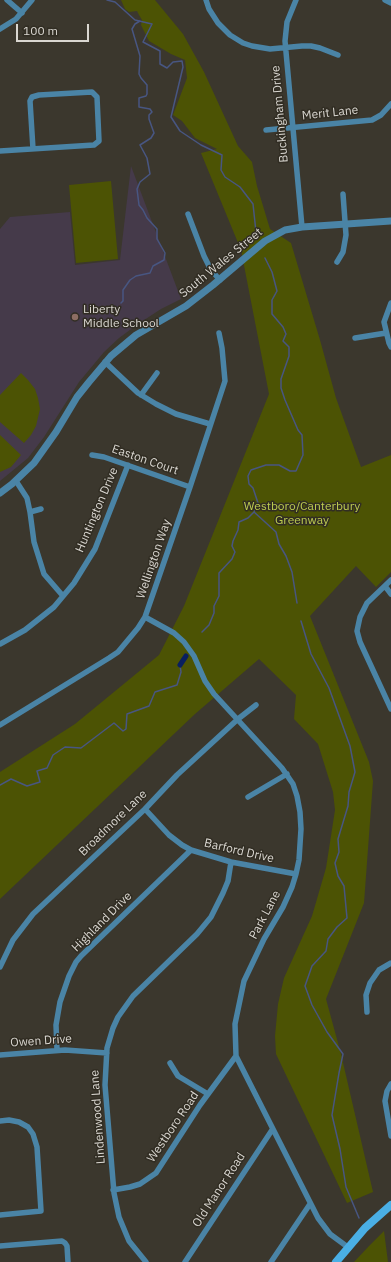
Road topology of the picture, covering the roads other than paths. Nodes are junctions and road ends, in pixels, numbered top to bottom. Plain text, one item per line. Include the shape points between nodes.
1 (7, 0) edge
2 (32, 0) edge
3 (206, 0) edge
4 (296, 0) edge
5 (385, 0) edge
6 (391, 2) edge
7 (22, 13) junction
8 (0, 29) edge
9 (285, 47) junction
10 (338, 55) dead end
11 (391, 104) edge
12 (293, 128) junction
13 (266, 130) dead end
14 (34, 149) junction
15 (0, 151) edge
16 (343, 194) dead end
17 (188, 214) dead end
18 (391, 221) edge
19 (345, 224) junction
20 (302, 226) junction
21 (337, 262) dead end
22 (220, 280) junction
23 (391, 303) edge
24 (219, 333) dead end
25 (386, 334) junction
26 (355, 338) dead end
27 (391, 347) edge
28 (105, 362) junction
29 (157, 373) dead end
30 (141, 395) junction
31 (210, 424) junction
32 (92, 455) dead end
33 (128, 465) junction
34 (16, 481) junction
35 (190, 487) junction
36 (0, 493) edge
37 (41, 509) dead end
38 (30, 512) junction
39 (391, 580) edge
40 (385, 586) junction
41 (391, 594) edge
42 (63, 596) junction
43 (145, 617) junction
44 (0, 644) edge
45 (256, 705) dead end
46 (391, 709) edge
47 (238, 719) junction
48 (0, 724) edge
49 (287, 774) junction
50 (248, 797) dead end
51 (145, 809) junction
52 (192, 850) junction
53 (231, 862) junction
54 (296, 874) junction
55 (391, 963) edge
56 (0, 967) edge
57 (366, 1012) dead end
58 (57, 1050) junction
59 (106, 1053) junction
60 (0, 1055) edge
61 (236, 1056) junction
62 (170, 1064) dead end
63 (391, 1084) edge
64 (208, 1094) junction
65 (0, 1121) edge
66 (272, 1130) junction
67 (391, 1136) edge
68 (113, 1190) junction
69 (310, 1204) junction
70 (391, 1206) edge
71 (0, 1214) edge
72 (0, 1246) edge
73 (349, 1248) junction
74 (68, 1262) edge
75 (146, 1262) edge
76 (185, 1262) edge
77 (272, 1262) edge
78 (336, 1262) edge

1 - 7 street
2 - 7 street
3 - 9 street via 218,23 237,40 262,48
4 - 9 street, Buckingham Drive via 287,22
5 - 6 street
7 - 8 street
9 - 10 street via 311,46
9 - 12 street, Buckingham Drive
11 - 12 street, Merit Lane via 382,115 372,120
12 - 13 street, Merit Lane
12 - 20 street, Buckingham Drive
14 - 14 street via 30,101 32,97 92,92 97,96 99,141 94,145
14 - 15 street
16 - 19 street
17 - 22 street via 204,256
18 - 19 street, South Wales Street
19 - 20 street, South Wales Street
19 - 21 street via 343,252
20 - 22 street, South Wales Street via 285,230 265,241
22 - 28 street, South Wales Street via 186,306 136,335
23 - 25 street via 384,322
24 - 31 street, Wellington Way via 225,381
25 - 26 street
25 - 27 street
28 - 30 street
28 - 34 street, South Wales Street via 77,397 38,458
29 - 30 street
30 - 31 street via 176,414
31 - 35 street, Wellington Way
32 - 33 street, Easton Court via 104,456
33 - 35 street, Easton Court
33 - 42 street, Huntington Drive via 95,549
34 - 36 street, South Wales Street
34 - 38 street via 26,498
35 - 43 street, Wellington Way
37 - 38 street
38 - 42 street via 34,542 44,574
39 - 40 street
40 - 41 street
40 - 46 street via 367,604 360,616 357,631
42 - 44 street, Huntington Drive via 54,607 25,630
43 - 47 street, Park Lane via 174,633 184,642 192,652 204,680
43 - 48 street, Wellington Way via 118,652
45 - 47 street, Broadmore Lane
47 - 49 street, Park Lane
47 - 51 street, Broadmore Lane via 177,775
49 - 50 street
49 - 54 street, Park Lane via 297,796 300,812 300,844
51 - 52 street, Barford Drive via 169,835 182,846
51 - 56 street, Broadmore Lane via 33,914 13,940
52 - 53 street, Barford Drive
52 - 58 street, Highland Drive via 76,962 60,1002 56,1025
53 - 54 street, Barford Drive
53 - 59 street, Lindenwood Lane via 228,881 211,917 198,934 133,996 113,1028
54 - 61 street, Park Lane via 289,894 244,981 235,1024
55 - 57 street via 379,970 370,983 366,995
58 - 59 street, Owen Drive
58 - 60 street, Owen Drive
59 - 68 street, Lindenwood Lane via 105,1085
61 - 64 street, Westboro Road
61 - 66 street, Park Lane
62 - 64 street via 178,1076
63 - 67 street via 385,1101
64 - 68 street, Westboro Road via 156,1173 140,1184
65 - 71 street via 19,1122 34,1134 41,1211
66 - 69 street, Park Lane
66 - 76 street, Old Manor Road
68 - 75 street, Lindenwood Lane via 122,1226
69 - 73 street, Park Lane via 330,1234
69 - 77 street
70 - 73 main road via 365,1228
72 - 74 street via 62,1241 67,1246
73 - 78 main road

